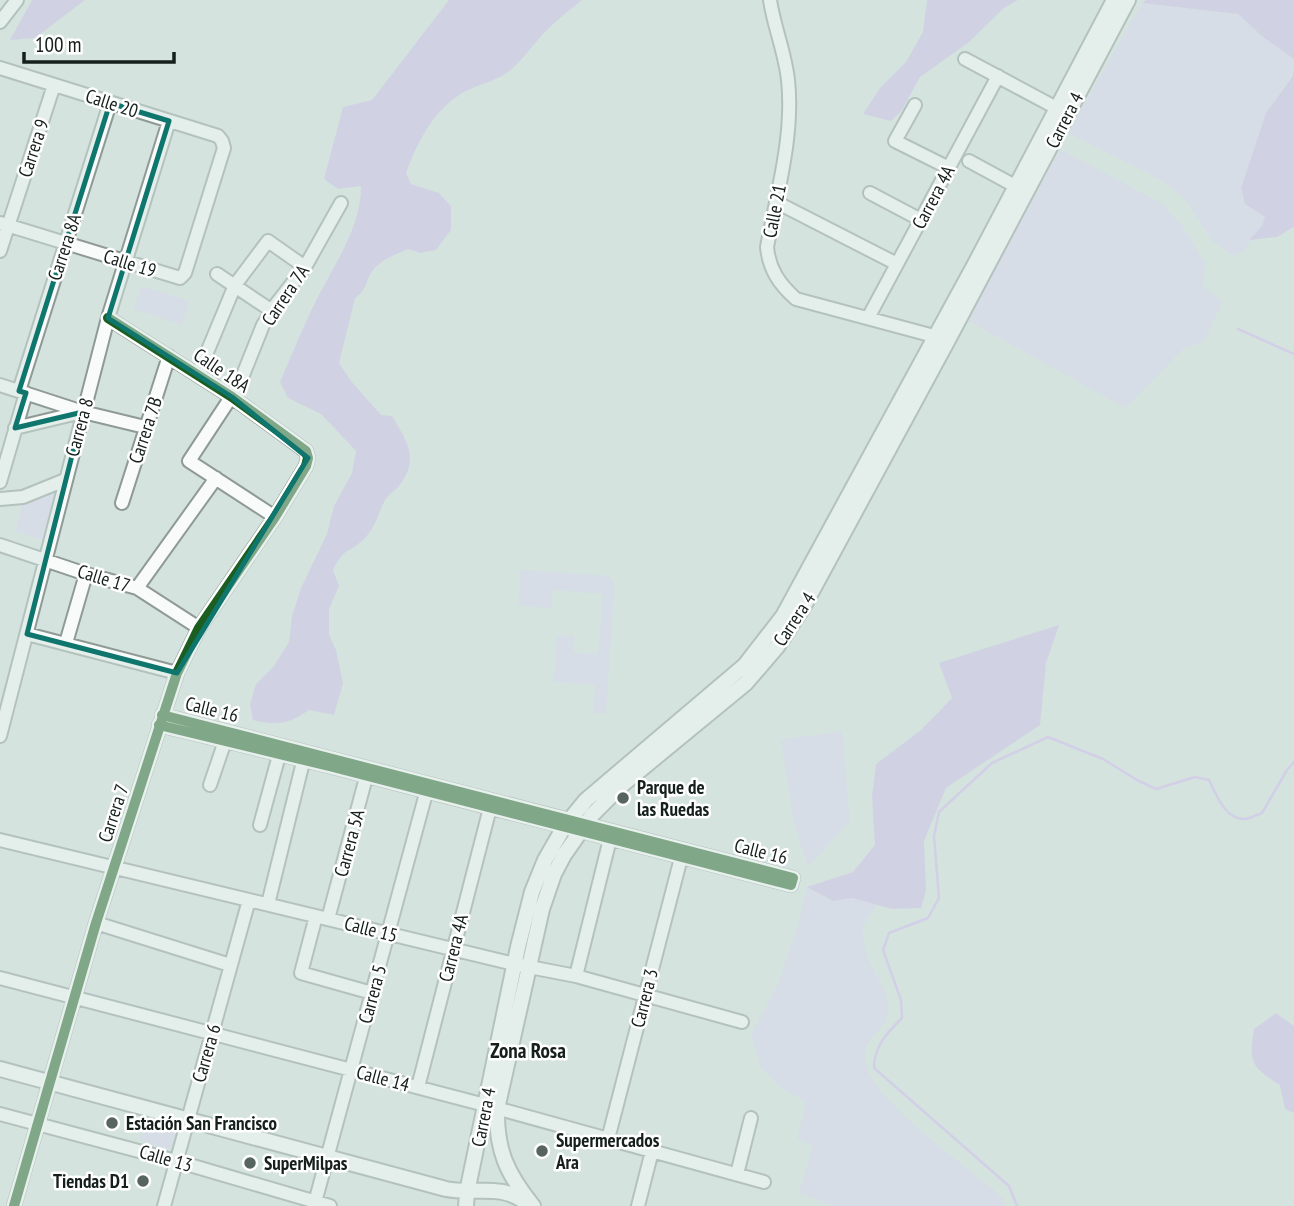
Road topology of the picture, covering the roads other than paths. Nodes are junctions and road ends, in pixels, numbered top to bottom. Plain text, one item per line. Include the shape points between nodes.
1 (17, 0) edge
2 (771, 0) edge
3 (1114, 0) edge
4 (1128, 0) edge
5 (0, 22) edge
6 (965, 59) dead end
7 (0, 68) edge
8 (998, 76) junction
9 (54, 85) junction
10 (110, 103) junction
11 (915, 105) dead end
12 (1062, 111) junction
13 (169, 121) junction
14 (968, 161) dead end
15 (949, 168) junction
16 (1015, 186) junction
17 (870, 193) dead end
18 (776, 202) junction
19 (341, 203) dead end
20 (921, 220) junction
21 (4, 224) edge
22 (65, 243) junction
23 (0, 251) edge
24 (125, 261) junction
25 (897, 264) junction
26 (305, 267) junction
27 (216, 274) dead end
28 (180, 278) joint
29 (234, 285) junction
30 (272, 311) junction
31 (108, 318) junction
32 (868, 318) junction
33 (941, 338) junction
34 (169, 356) junction
35 (198, 374) junction
36 (0, 386) edge
37 (22, 392) junction
38 (232, 397) junction
39 (83, 412) junction
40 (145, 427) junction
41 (15, 428) junction
42 (308, 458) joint
43 (216, 478) junction
44 (65, 480) junction
45 (0, 482) edge
46 (0, 499) edge
47 (121, 503) dead end
48 (275, 517) junction
49 (0, 545) edge
50 (46, 559) junction
51 (86, 574) junction
52 (137, 588) junction
53 (199, 628) junction
54 (27, 634) junction
55 (66, 643) junction
56 (177, 673) junction
57 (5, 692) edge
58 (161, 720) junction
59 (0, 736) edge
60 (225, 741) junction
61 (281, 749) junction
62 (305, 755) junction
63 (368, 771) junction
64 (211, 785) dead end
65 (428, 787) junction
66 (490, 808) junction
67 (260, 825) dead end
68 (574, 826) junction
69 (610, 839) junction
70 (0, 840) edge
71 (681, 858) junction
72 (114, 867) junction
73 (249, 900) junction
74 (268, 904) junction
75 (322, 917) junction
76 (96, 923) junction
77 (388, 933) junction
78 (452, 949) junction
79 (514, 964) junction
80 (230, 965) junction
81 (530, 967) junction
82 (576, 976) junction
83 (0, 978) edge
84 (372, 993) junction
85 (645, 994) junction
86 (74, 997) junction
87 (742, 1022) dead end
88 (211, 1033) junction
89 (0, 1069) edge
90 (352, 1070) junction
91 (49, 1082) junction
92 (418, 1087) junction
93 (491, 1107) junction
94 (0, 1114) edge
95 (751, 1118) dead end
96 (187, 1120) junction
97 (37, 1122) junction
98 (608, 1139) junction
99 (652, 1151) junction
100 (327, 1158) junction
101 (176, 1161) junction
102 (737, 1174) junction
103 (764, 1182) dead end
104 (467, 1199) edge
105 (315, 1203) edge
106 (14, 1206) edge
107 (164, 1206) edge
108 (330, 1206) edge
109 (532, 1206) edge
110 (638, 1206) edge

1 - 5 street
2 - 18 street, Calle 21 via 789,92
3 - 12 main road, Carrera 4
4 - 12 main road, Carrera 4
6 - 8 street
7 - 9 street, Calle 20
8 - 12 street
8 - 15 street, Carrera 4A
9 - 10 street, Calle 20
9 - 21 street, Carrera 9
10 - 13 street, Calle 20
10 - 22 street, Carrera 8A
11 - 15 street via 895,141
12 - 16 main road, Carrera 4
12 - 33 main road, Carrera 4
13 - 24 street, Carrera 8
13 - 28 street, Calle 20 via 218,136 224,148
14 - 16 street
15 - 20 street, Carrera 4A
16 - 33 main road, Carrera 4
17 - 20 street
18 - 25 street
18 - 32 street, Calle 21 via 767,247 780,284 796,299
19 - 26 street, Carrera 7A
20 - 25 street, Carrera 4A
21 - 22 street, Calle 19
21 - 23 street, Carrera 9
22 - 24 street, Calle 19
22 - 37 street, Carrera 8A
24 - 28 street, Calle 19
24 - 31 street, Carrera 8
25 - 32 street, Carrera 4A
26 - 29 street via 268,241
26 - 30 street, Carrera 7A
27 - 29 street
29 - 30 street
29 - 35 street
30 - 38 street, Carrera 7A
31 - 34 street, Calle 18A
31 - 39 street, Carrera 8
32 - 33 street, Calle 21
33 - 68 main road, Carrera 4 via 832,558 762,666 734,694 624,776 600,806
34 - 35 street, Calle 18A
34 - 40 street, Carrera 7B
35 - 38 street, Calle 18A
36 - 37 street
37 - 39 street
37 - 41 street, Carrera 8A
38 - 42 street, Calle 18A via 306,451
38 - 43 street, Carrera 7A via 189,461
39 - 40 street
39 - 41 street
39 - 44 street, Carrera 8
40 - 47 street, Carrera 7B
41 - 45 street, Carrera 8A
42 - 48 street, Carrera 7
43 - 48 street
43 - 52 street
44 - 46 street via 23,497
44 - 50 street, Carrera 8
48 - 53 street, Carrera 7
49 - 50 street, Calle 17
50 - 51 street, Calle 17
50 - 54 street, Carrera 8
51 - 52 street, Calle 17
51 - 55 street
52 - 53 street, Calle 17
53 - 56 street, Carrera 7
54 - 55 street
54 - 57 street, Carrera 8
55 - 56 street
56 - 58 street, Carrera 7
57 - 59 street, Carrera 8
58 - 60 street, Calle 16
58 - 61 street, Calle 16
58 - 72 street, Carrera 7
60 - 61 street, Calle 16
60 - 64 street
61 - 62 street, Calle 16
61 - 67 street
62 - 63 street, Calle 16
62 - 74 street
63 - 65 street, Calle 16
63 - 75 street, Carrera 5A
65 - 66 street, Calle 16
65 - 68 street, Calle 16
65 - 77 street, Carrera 5
66 - 68 street, Calle 16
66 - 78 street, Carrera 4A
68 - 69 street, Calle 16
68 - 71 street, Calle 16 via 793,878 791,885
68 - 79 main road, Carrera 4 via 538,875
68 - 81 main road, Carrera 4 via 547,892
69 - 71 street, Calle 16
69 - 82 street
70 - 72 street, Calle 15
71 - 85 street, Carrera 3
72 - 73 street, Calle 15
72 - 76 street, Carrera 7
73 - 74 street, Calle 15
73 - 80 street, Carrera 6
74 - 75 street, Calle 15
75 - 77 street, Calle 15
75 - 84 street, Carrera 5A via 301,973
76 - 80 street
76 - 86 street, Carrera 7
77 - 78 street, Calle 15
77 - 84 street, Carrera 5
78 - 79 street, Calle 15
78 - 92 street, Carrera 4A
79 - 81 street, Calle 15
79 - 93 main road, Carrera 4
80 - 88 street, Carrera 6
81 - 82 street, Calle 15
81 - 93 main road, Carrera 4
82 - 85 street, Calle 15
83 - 86 street, Calle 14
84 - 90 street, Carrera 5
85 - 87 street, Calle 15
85 - 98 street, Carrera 3
86 - 88 street, Calle 14
86 - 91 street, Carrera 7
88 - 90 street, Calle 14
88 - 96 street, Carrera 6
89 - 91 main road
90 - 92 street, Calle 14
90 - 100 street, Carrera 5
91 - 96 main road
91 - 97 street, Carrera 7
92 - 93 street, Calle 14
93 - 98 street, Calle 14
93 - 104 main road, Carrera 4
93 - 109 main road, Carrera 4 via 503,1158
94 - 97 street, Calle 13
95 - 102 street
96 - 100 main road
96 - 101 street, Carrera 6
97 - 101 street, Calle 13
97 - 106 street, Carrera 7
98 - 99 street, Calle 14
99 - 102 street, Calle 14
99 - 110 street
100 - 104 main road via 450,1190
100 - 105 street, Carrera 5
101 - 105 street, Calle 13
101 - 107 street, Carrera 6
102 - 103 street, Calle 14
104 - 109 main road via 502,1190
105 - 108 street, Calle 13

